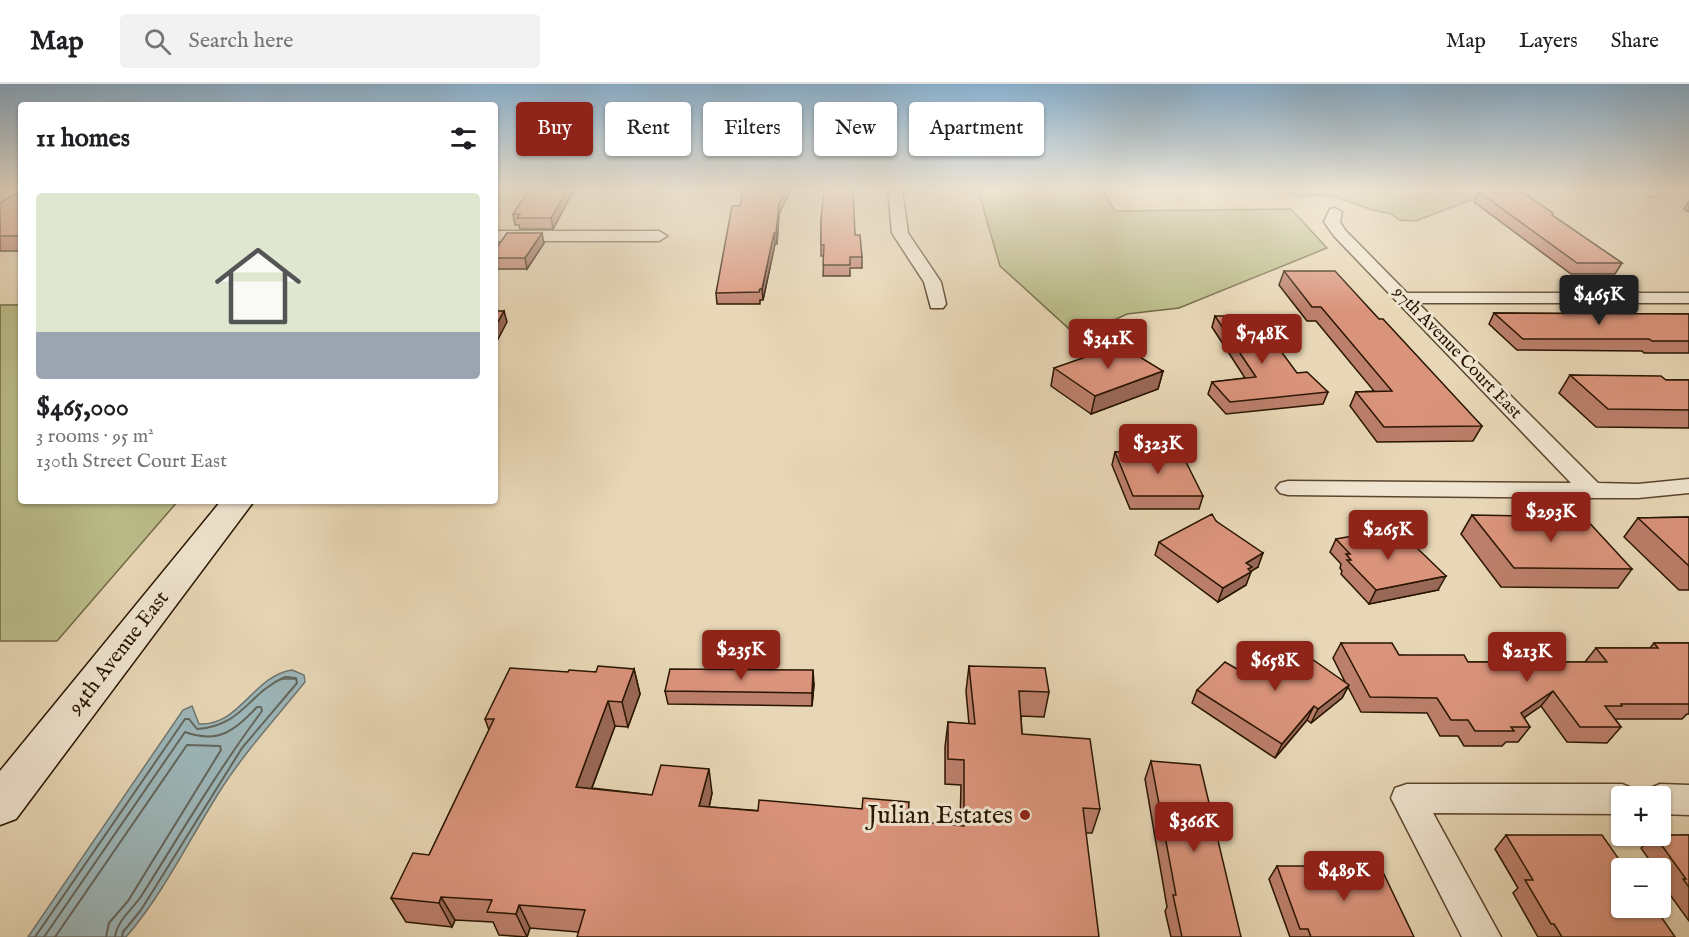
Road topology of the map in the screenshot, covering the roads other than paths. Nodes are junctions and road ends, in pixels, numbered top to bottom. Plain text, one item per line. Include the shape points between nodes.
1 (899, 230) edge
2 (1337, 230) edge
3 (498, 236) edge
4 (659, 236) dead end
5 (1403, 297) junction
6 (1689, 298) edge
7 (937, 304) dead end
8 (1689, 486) edge
9 (1288, 488) dead end
10 (1592, 491) junction
11 (236, 504) edge
12 (1611, 799) edge
13 (1671, 800) edge
14 (1689, 800) edge
15 (0, 805) edge
16 (1482, 937) edge

1 - 7 street via 928,271
2 - 5 street, 97th Avenue Court East
3 - 4 street
5 - 6 street
5 - 10 street, 97th Avenue Court East
8 - 10 street
9 - 10 street
11 - 15 main road, 94th Avenue East
12 - 16 street via 1407,798
13 - 14 street

